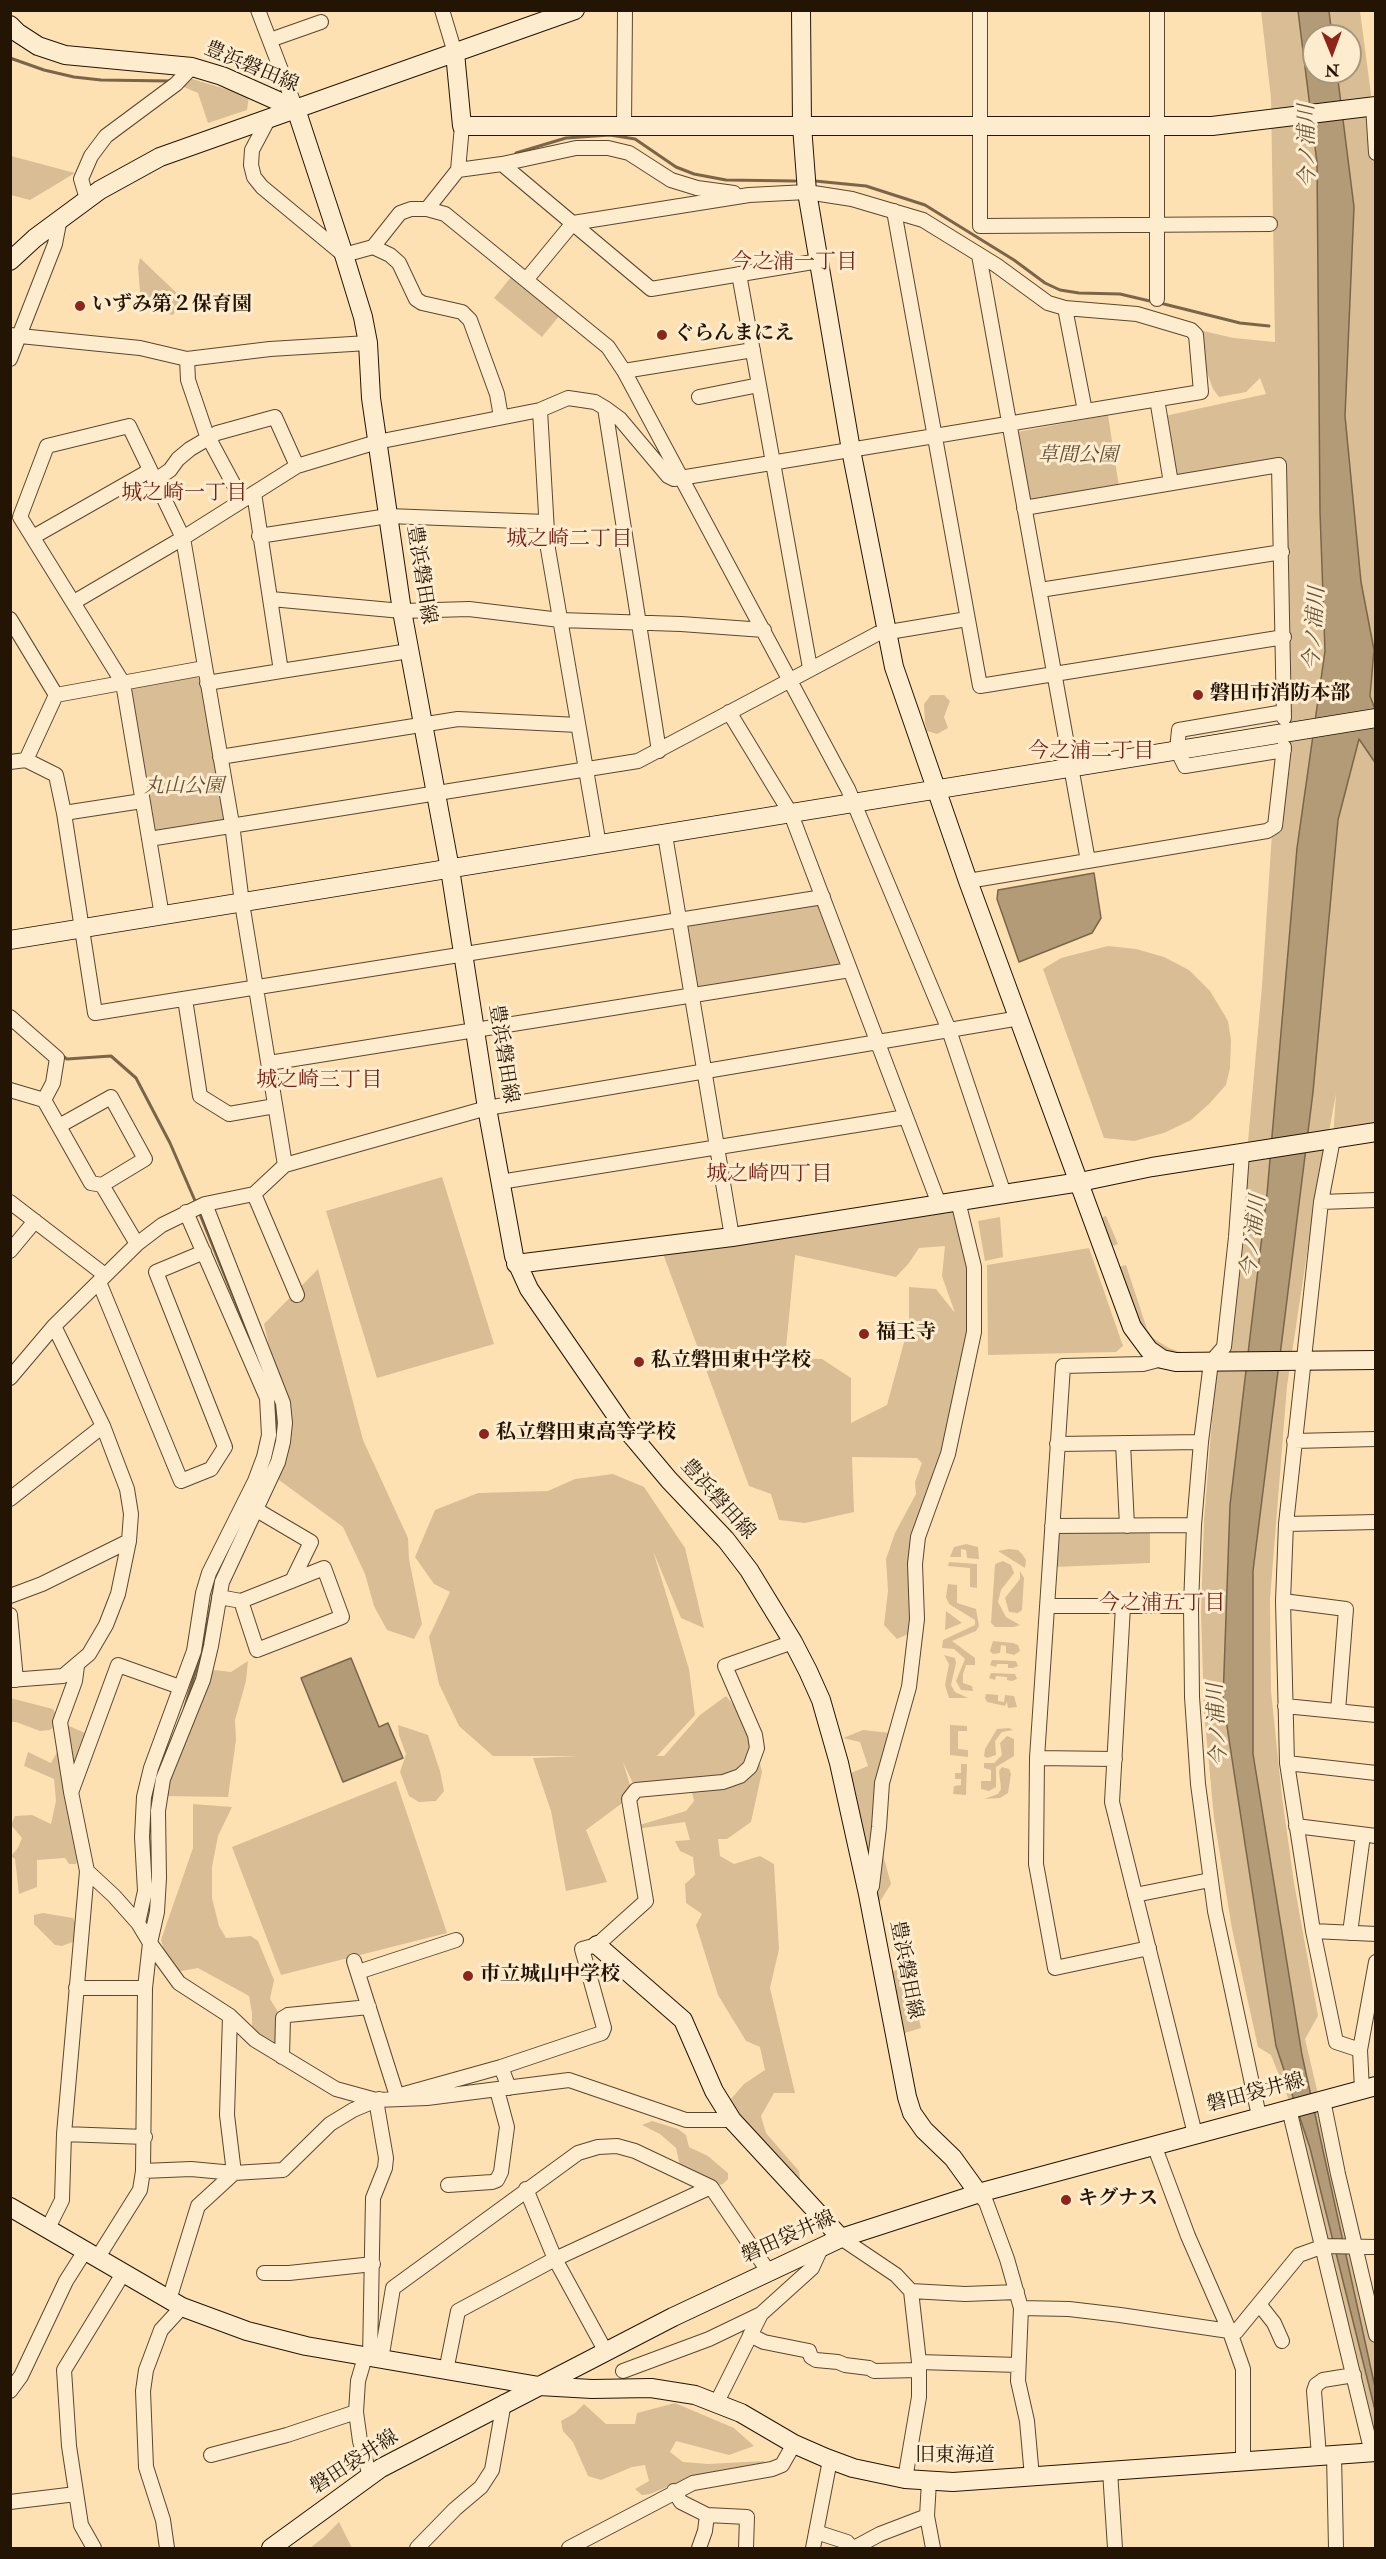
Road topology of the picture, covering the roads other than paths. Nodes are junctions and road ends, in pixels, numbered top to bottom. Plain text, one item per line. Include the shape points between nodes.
1 (258, 10) edge
2 (442, 10) edge
3 (575, 10) edge
4 (625, 10) edge
5 (801, 10) edge
6 (980, 10) edge
7 (1156, 10) edge
8 (321, 22) dead end
9 (10, 25) edge
10 (270, 40) junction
11 (455, 53) junction
12 (192, 67) junction
13 (1374, 106) edge
14 (296, 109) junction
15 (269, 118) junction
16 (462, 126) junction
17 (802, 126) junction
18 (1156, 126) junction
19 (624, 127) junction
20 (980, 127) junction
21 (1376, 153) edge
22 (502, 164) junction
23 (458, 170) junction
24 (807, 192) junction
25 (748, 195) junction
26 (87, 199) junction
27 (427, 209) junction
28 (894, 211) junction
29 (60, 218) junction
30 (573, 223) junction
31 (1157, 225) junction
32 (1270, 225) dead end
33 (373, 247) junction
34 (344, 255) junction
35 (979, 255) junction
36 (10, 261) edge
37 (819, 261) junction
38 (739, 274) junction
39 (526, 280) junction
40 (1157, 299) dead end
41 (1065, 308) junction
42 (15, 336) edge
43 (368, 343) junction
44 (753, 350) junction
45 (10, 359) edge
46 (187, 359) junction
47 (624, 371) junction
48 (759, 385) junction
49 (699, 397) dead end
50 (1157, 399) junction
51 (605, 408) junction
52 (540, 410) junction
53 (1085, 411) junction
54 (501, 417) junction
55 (1009, 424) junction
56 (934, 436) junction
57 (208, 438) junction
58 (377, 442) junction
59 (851, 450) junction
60 (773, 464) junction
61 (297, 466) junction
62 (152, 476) junction
63 (682, 479) junction
64 (1171, 483) junction
65 (248, 496) junction
66 (1024, 508) junction
67 (388, 516) junction
68 (546, 522) junction
69 (259, 536) junction
70 (33, 537) junction
71 (183, 538) junction
72 (1282, 552) junction
73 (1040, 590) junction
74 (271, 599) junction
75 (74, 602) junction
76 (402, 611) junction
77 (10, 619) edge
78 (967, 619) junction
79 (560, 620) junction
80 (638, 622) junction
81 (764, 630) junction
82 (887, 632) junction
83 (1284, 637) junction
84 (409, 651) junction
85 (204, 668) junction
86 (810, 668) junction
87 (281, 670) junction
88 (1055, 674) junction
89 (788, 679) junction
90 (123, 683) junction
91 (207, 683) junction
92 (56, 694) junction
93 (729, 712) junction
94 (1376, 717) edge
95 (1288, 720) junction
96 (423, 724) junction
97 (578, 725) junction
98 (1177, 750) junction
99 (659, 751) junction
100 (220, 757) junction
101 (26, 760) junction
102 (10, 762) edge
103 (1072, 768) junction
104 (585, 769) junction
105 (936, 791) junction
106 (436, 793) junction
107 (142, 801) junction
108 (854, 804) junction
109 (64, 813) junction
110 (791, 814) junction
111 (232, 824) junction
112 (665, 835) junction
113 (149, 839) junction
114 (599, 845) junction
115 (1088, 861) junction
116 (450, 869) junction
117 (968, 881) junction
118 (823, 897) junction
119 (242, 903) junction
120 (162, 916) junction
121 (680, 919) junction
122 (82, 929) junction
123 (10, 940) edge
124 (463, 954) junction
125 (850, 970) junction
126 (257, 988) junction
127 (692, 995) junction
128 (186, 999) junction
129 (10, 1017) edge
130 (1020, 1018) junction
131 (476, 1029) junction
132 (949, 1030) junction
133 (878, 1042) junction
134 (269, 1063) junction
135 (705, 1071) junction
136 (10, 1090) edge
137 (45, 1100) junction
138 (275, 1106) junction
139 (487, 1108) junction
140 (906, 1117) junction
141 (59, 1125) junction
142 (1376, 1131) edge
143 (1328, 1140) junction
144 (717, 1146) junction
145 (1248, 1152) junction
146 (285, 1165) junction
147 (500, 1182) junction
148 (1080, 1182) junction
149 (102, 1185) junction
150 (254, 1194) junction
151 (1004, 1194) junction
152 (1376, 1200) edge
153 (958, 1201) junction
154 (10, 1202) edge
155 (1321, 1202) junction
156 (205, 1204) junction
157 (939, 1204) junction
158 (186, 1212) junction
159 (35, 1221) junction
160 (732, 1237) junction
161 (137, 1244) junction
162 (10, 1251) edge
163 (204, 1252) junction
164 (516, 1264) junction
165 (102, 1278) junction
166 (297, 1295) dead end
167 (54, 1326) junction
168 (1162, 1359) junction
169 (1376, 1360) edge
170 (1217, 1362) junction
171 (1299, 1362) junction
172 (10, 1378) edge
173 (103, 1426) junction
174 (1376, 1439) edge
175 (1294, 1440) junction
176 (1200, 1442) junction
177 (1123, 1443) junction
178 (1057, 1444) junction
179 (260, 1484) junction
180 (10, 1499) edge
181 (255, 1509) junction
182 (1376, 1522) edge
183 (1286, 1524) junction
184 (1194, 1525) junction
185 (1052, 1526) junction
186 (1127, 1526) junction
187 (129, 1541) junction
188 (292, 1581) junction
189 (10, 1596) edge
190 (219, 1597) junction
191 (241, 1601) junction
192 (1283, 1601) junction
193 (1047, 1606) junction
194 (1123, 1606) junction
195 (1191, 1606) junction
196 (10, 1614) edge
197 (793, 1642) junction
198 (76, 1666) junction
199 (13, 1680) edge
200 (180, 1687) junction
201 (1285, 1706) junction
202 (1338, 1711) junction
203 (1376, 1715) edge
204 (164, 1730) junction
205 (180, 1737) junction
206 (1037, 1758) junction
207 (1115, 1759) junction
208 (1287, 1763) junction
209 (1376, 1773) edge
210 (71, 1792) junction
211 (1296, 1826) junction
212 (1369, 1835) edge
213 (87, 1871) junction
214 (1210, 1880) junction
215 (868, 1894) junction
216 (1136, 1894) junction
217 (138, 1923) junction
218 (1313, 1931) junction
219 (1350, 1933) junction
220 (1376, 1934) edge
221 (456, 1941) dead end
222 (150, 1943) junction
223 (597, 1945) junction
224 (1149, 1948) junction
225 (1376, 1962) edge
226 (76, 1988) junction
227 (145, 1988) junction
228 (369, 2007) junction
229 (230, 2016) junction
230 (1360, 2050) junction
231 (282, 2057) junction
232 (501, 2067) junction
233 (1369, 2088) edge
234 (503, 2089) junction
235 (397, 2096) junction
236 (376, 2100) junction
237 (1321, 2101) junction
238 (1292, 2108) junction
239 (1259, 2116) junction
240 (732, 2120) junction
241 (64, 2134) junction
242 (1195, 2134) junction
243 (145, 2137) junction
244 (1154, 2145) junction
245 (143, 2171) junction
246 (234, 2173) junction
247 (448, 2185) dead end
248 (711, 2187) junction
249 (526, 2189) junction
250 (979, 2194) junction
251 (10, 2207) edge
252 (47, 2229) junction
253 (841, 2238) junction
254 (822, 2246) junction
255 (1324, 2246) junction
256 (1376, 2247) edge
257 (1355, 2248) junction
258 (92, 2254) junction
259 (555, 2259) junction
260 (373, 2264) junction
261 (768, 2271) junction
262 (124, 2272) junction
263 (264, 2273) dead end
264 (911, 2291) junction
265 (1017, 2292) junction
266 (176, 2304) junction
267 (1259, 2304) junction
268 (1021, 2308) junction
269 (761, 2313) junction
270 (1230, 2332) junction
271 (1376, 2335) edge
272 (750, 2336) junction
273 (1282, 2341) dead end
274 (606, 2352) junction
275 (372, 2358) junction
276 (1018, 2365) junction
277 (919, 2366) junction
278 (446, 2371) junction
279 (623, 2371) dead end
280 (16, 2372) edge
281 (1354, 2375) junction
282 (539, 2385) junction
283 (10, 2391) edge
284 (504, 2402) junction
285 (717, 2402) junction
286 (356, 2412) junction
287 (794, 2444) junction
288 (1374, 2453) edge
289 (211, 2456) dead end
290 (1327, 2456) junction
291 (830, 2460) junction
292 (1243, 2462) junction
293 (1110, 2471) junction
294 (370, 2476) junction
295 (1032, 2477) junction
296 (904, 2480) junction
297 (929, 2481) junction
298 (674, 2492) junction
299 (76, 2494) junction
300 (10, 2502) edge
301 (707, 2515) junction
302 (927, 2516) junction
303 (816, 2532) junction
304 (94, 2548) edge
305 (167, 2548) edge
306 (271, 2548) edge
307 (417, 2548) edge
308 (569, 2548) edge
309 (699, 2548) edge
310 (746, 2548) edge
311 (813, 2548) edge
312 (853, 2548) edge
313 (933, 2548) edge
314 (1115, 2548) edge
315 (1336, 2548) edge

1 - 10 street
2 - 11 street
3 - 11 street
4 - 19 street
5 - 17 street
6 - 20 street
7 - 18 street
8 - 10 street
9 - 12 street, 豊浜磐田線 via 38,46 64,55
10 - 14 street
11 - 14 street
11 - 16 street
12 - 14 street, 豊浜磐田線
12 - 26 street via 176,84 106,136 81,179
13 - 18 street via 1212,126
13 - 21 street
14 - 15 street
14 - 34 street, 豊浜磐田線
15 - 26 street via 160,157
15 - 34 street via 252,150 254,177
16 - 19 street
16 - 23 street
17 - 19 street
17 - 20 street
17 - 24 street
18 - 20 street
18 - 31 street
20 - 31 street via 980,226
22 - 23 street
22 - 25 street via 576,148 608,148 629,153 671,180
22 - 30 street
23 - 27 street
24 - 25 street
24 - 28 street
24 - 37 street
25 - 30 street
26 - 29 street
27 - 33 street via 400,213
27 - 39 street via 445,214
28 - 35 street via 922,220
28 - 56 street
29 - 36 street
29 - 42 street via 55,244
30 - 38 street via 651,289
30 - 39 street
31 - 32 street
31 - 40 street
33 - 34 street
33 - 54 street via 399,263 422,303 462,312 470,320 497,394
34 - 43 street, 豊浜磐田線
35 - 41 street via 1048,303
35 - 55 street
37 - 38 street
37 - 59 street
38 - 44 street
39 - 47 street via 608,347
41 - 50 street via 1137,314 1191,330 1196,335 1201,392
41 - 53 street
42 - 45 street
42 - 46 street via 140,348
43 - 46 street
43 - 58 street, 豊浜磐田線
44 - 47 street
44 - 48 street
46 - 57 street via 188,380
47 - 63 street
48 - 49 street
48 - 60 street
50 - 53 street
50 - 64 street
51 - 52 street via 595,402 568,398
51 - 63 street via 620,419 668,476
51 - 80 street
52 - 54 street
52 - 68 street
53 - 55 street
54 - 58 street
55 - 56 street
55 - 66 street
56 - 59 street
56 - 78 street
57 - 61 street via 275,417
57 - 62 street via 190,449 170,470
57 - 65 street
58 - 61 street
58 - 67 street, 豊浜磐田線
59 - 60 street
59 - 82 street
60 - 63 street
60 - 86 street
61 - 65 street
62 - 70 street
62 - 70 street via 129,426 47,446 21,517
62 - 71 street
63 - 81 street
64 - 66 street
64 - 72 street via 1279,465
65 - 69 street
65 - 71 street
66 - 73 street
67 - 68 street
67 - 69 street
67 - 76 street, 豊浜磐田線
68 - 79 street
69 - 74 street
70 - 75 street
71 - 75 street
71 - 85 street
72 - 73 street
72 - 83 street
73 - 88 street
74 - 76 street
74 - 87 street
75 - 90 street
76 - 79 street via 469,609
76 - 84 street, 豊浜磐田線
77 - 92 street
78 - 82 street
78 - 88 street via 980,686
79 - 80 street
79 - 97 street
80 - 81 street
80 - 99 street
81 - 89 street
82 - 86 street
82 - 105 street via 900,686
83 - 88 street
83 - 95 street
84 - 87 street
84 - 96 street, 豊浜磐田線
85 - 90 street
85 - 91 street
86 - 89 street
87 - 91 street
88 - 103 street
89 - 93 street
89 - 108 street
90 - 92 street
90 - 107 street
91 - 100 street
92 - 101 street
93 - 99 street
93 - 110 street
94 - 95 street
95 - 98 street
96 - 97 street via 458,719
96 - 100 street
96 - 106 street, 豊浜磐田線
97 - 104 street
98 - 103 street
98 - 115 street via 1185,766 1284,749 1275,826 1267,831
99 - 104 street via 638,761
100 - 111 street
101 - 102 street
101 - 109 street via 56,775
103 - 105 street
103 - 115 street
104 - 106 street
104 - 114 street
105 - 108 street
105 - 117 street
106 - 111 street
106 - 116 street, 豊浜磐田線
107 - 109 street
107 - 113 street
108 - 110 street
108 - 132 street
109 - 122 street
110 - 112 street
110 - 118 street
111 - 113 street
111 - 119 street
112 - 114 street
112 - 121 street
113 - 120 street
114 - 116 street
115 - 117 street
116 - 119 street
116 - 124 street, 豊浜磐田線
117 - 130 street
118 - 121 street
118 - 125 street
119 - 120 street
119 - 126 street
120 - 122 street
121 - 124 street
121 - 127 street
122 - 123 street
122 - 128 street via 95,1013
124 - 126 street
124 - 131 street, 豊浜磐田線
125 - 127 street
125 - 133 street
126 - 128 street
126 - 134 street
127 - 131 street
127 - 135 street
128 - 138 street via 200,1096 229,1114
129 - 137 street via 57,1058 53,1083
130 - 132 street
130 - 148 street
131 - 134 street
131 - 139 street, 豊浜磐田線
132 - 133 street
132 - 151 street
133 - 135 street
133 - 140 street
134 - 138 street
135 - 139 street
135 - 144 street
136 - 137 street
137 - 141 street
138 - 146 street
139 - 146 street
139 - 147 street, 豊浜磐田線
140 - 144 street
140 - 157 street
141 - 149 street via 91,1183
141 - 149 street via 111,1097 145,1159
142 - 143 street
143 - 145 street
143 - 155 street
144 - 147 street
144 - 160 street
145 - 148 street
145 - 170 street via 1224,1347
146 - 150 street
147 - 164 street, 豊浜磐田線
148 - 151 street
148 - 168 street via 1132,1327 1149,1350
149 - 161 street
150 - 156 street
150 - 166 street
151 - 153 street
152 - 155 street
153 - 157 street
153 - 215 street via 974,1267 974,1332 948,1454 918,1537 917,1619 909,1687 882,1783
154 - 159 street
155 - 171 street
156 - 158 street
156 - 179 street via 283,1403 285,1423 278,1462
157 - 160 street
158 - 161 street
158 - 163 street
159 - 162 street
159 - 165 street
160 - 164 street
161 - 165 street
163 - 165 street via 156,1272 225,1447 212,1469 181,1481
163 - 179 street via 267,1398 269,1435
164 - 197 street, 豊浜磐田線 via 622,1424 726,1540
165 - 167 street
167 - 172 street
167 - 173 street
168 - 170 street
168 - 178 street via 1143,1364 1062,1366
169 - 171 street
170 - 171 street
170 - 176 street
171 - 175 street
173 - 180 street
173 - 187 street via 127,1489 131,1514
174 - 175 street
175 - 183 street
176 - 177 street
176 - 184 street
177 - 178 street
177 - 186 street
178 - 185 street
179 - 181 street
179 - 200 street via 209,1573 194,1651
181 - 188 street via 311,1542
181 - 190 street via 231,1558
182 - 183 street
183 - 192 street
184 - 186 street
184 - 195 street
185 - 186 street
185 - 193 street
187 - 189 street
187 - 198 street via 118,1594 106,1625 89,1654
188 - 191 street
188 - 191 street via 324,1568 342,1617 257,1650
190 - 191 street
190 - 205 street via 202,1680
192 - 201 street
192 - 202 street via 1346,1609
193 - 194 street
193 - 206 street
194 - 195 street
194 - 207 street
195 - 214 street via 1198,1784
196 - 199 street
197 - 215 street, 豊浜磐田線 via 821,1700 831,1732
197 - 223 street via 725,1666 755,1735 757,1748 750,1767 740,1776 723,1782 636,1790 629,1799 646,1901
198 - 199 street via 63,1676
198 - 210 street via 75,1681 60,1722
200 - 204 street
200 - 210 street via 118,1665
201 - 202 street
201 - 208 street
202 - 203 street
204 - 205 street
204 - 217 street via 144,1797 144,1891
205 - 222 street via 163,1779 158,1811 157,1912
206 - 207 street
206 - 224 street via 1036,1864 1055,1968
207 - 216 street via 1112,1802
208 - 209 street
208 - 211 street
210 - 213 street
211 - 212 street
211 - 218 street
212 - 219 street
213 - 217 street
213 - 226 street
214 - 216 street
214 - 239 street
215 - 250 street, 豊浜磐田線 via 912,2113
216 - 224 street
217 - 222 street
218 - 219 street
218 - 230 street via 1336,2042
219 - 220 street
221 - 228 street via 356,1966
222 - 227 street
222 - 229 street via 179,1983
223 - 232 street via 582,1949 604,2028 602,2033
223 - 240 street via 683,2020 714,2091
224 - 242 street
225 - 230 street
226 - 227 street
226 - 241 street
227 - 243 street
228 - 231 street via 288,2015 283,2018
228 - 235 street
229 - 231 street via 255,2040
229 - 246 street via 227,2115
230 - 233 street
231 - 236 street via 336,2089
232 - 234 street
232 - 235 street
233 - 237 street, 磐田袋井線
234 - 236 street
234 - 240 street via 569,2080 687,2120
234 - 247 street via 507,2127 497,2180
235 - 236 street
236 - 246 street via 330,2124 283,2170
236 - 260 street via 386,2158 373,2198
237 - 238 street, 磐田袋井線
237 - 257 street
238 - 239 street, 磐田袋井線
238 - 255 street
239 - 242 street, 磐田袋井線
240 - 253 street
241 - 243 street
241 - 252 street via 62,2200
242 - 244 street, 磐田袋井線
243 - 245 street
244 - 250 street, 磐田袋井線
244 - 270 street
245 - 246 street via 191,2169
245 - 258 street via 140,2190
246 - 266 street via 198,2206
248 - 249 street via 616,2146 578,2153
248 - 259 street
248 - 261 street
249 - 259 street
249 - 275 street via 393,2288
250 - 253 street, 磐田袋井線
250 - 265 street via 986,2202
251 - 252 street, 旧東海道
252 - 258 street, 旧東海道
253 - 254 street, 磐田袋井線
253 - 264 street
254 - 261 street, 磐田袋井線
254 - 269 street via 812,2268
255 - 257 street
255 - 267 street via 1299,2255
255 - 281 street
256 - 257 street
257 - 271 street
258 - 262 street, 旧東海道
258 - 280 street
259 - 274 street
259 - 278 street via 458,2311
260 - 263 street
260 - 275 street
261 - 274 street, 磐田袋井線
262 - 266 street, 旧東海道
262 - 299 street via 64,2370
264 - 265 street
264 - 277 street
265 - 268 street
266 - 275 street, 旧東海道 via 272,2339
266 - 305 street via 161,2330 146,2370 143,2391 146,2467 163,2520
267 - 270 street via 1236,2332
267 - 273 street
268 - 270 street via 1112,2314
268 - 276 street
269 - 272 street
269 - 279 street via 709,2339
270 - 292 street via 1245,2382
272 - 277 street via 809,2351 816,2360 838,2361 845,2366 874,2371
272 - 285 street
274 - 282 street, 磐田袋井線
275 - 278 street, 旧東海道
275 - 286 street via 358,2381
276 - 277 street
276 - 295 street
277 - 296 street via 919,2397
278 - 282 street, 旧東海道
280 - 283 street
281 - 288 street
281 - 290 street via 1323,2380 1316,2385
282 - 284 street, 磐田袋井線
282 - 285 street, 旧東海道 via 651,2388
284 - 294 street, 磐田袋井線
284 - 307 street via 492,2470 481,2487
285 - 287 street, 旧東海道
286 - 289 street
286 - 294 street
287 - 291 street, 旧東海道
287 - 298 street via 782,2465 693,2483
288 - 290 street, 旧東海道
290 - 292 street, 旧東海道
290 - 315 street
291 - 296 street, 旧東海道
291 - 303 street
292 - 293 street, 旧東海道
293 - 295 street, 旧東海道
293 - 314 street
294 - 306 street, 磐田袋井線
295 - 297 street, 旧東海道
296 - 297 street, 旧東海道
297 - 302 street
298 - 301 street via 681,2502
298 - 308 street
299 - 300 street
299 - 304 street via 81,2525
301 - 309 street
301 - 310 street via 747,2517
302 - 312 street
302 - 313 street
303 - 311 street
303 - 312 street via 847,2542

